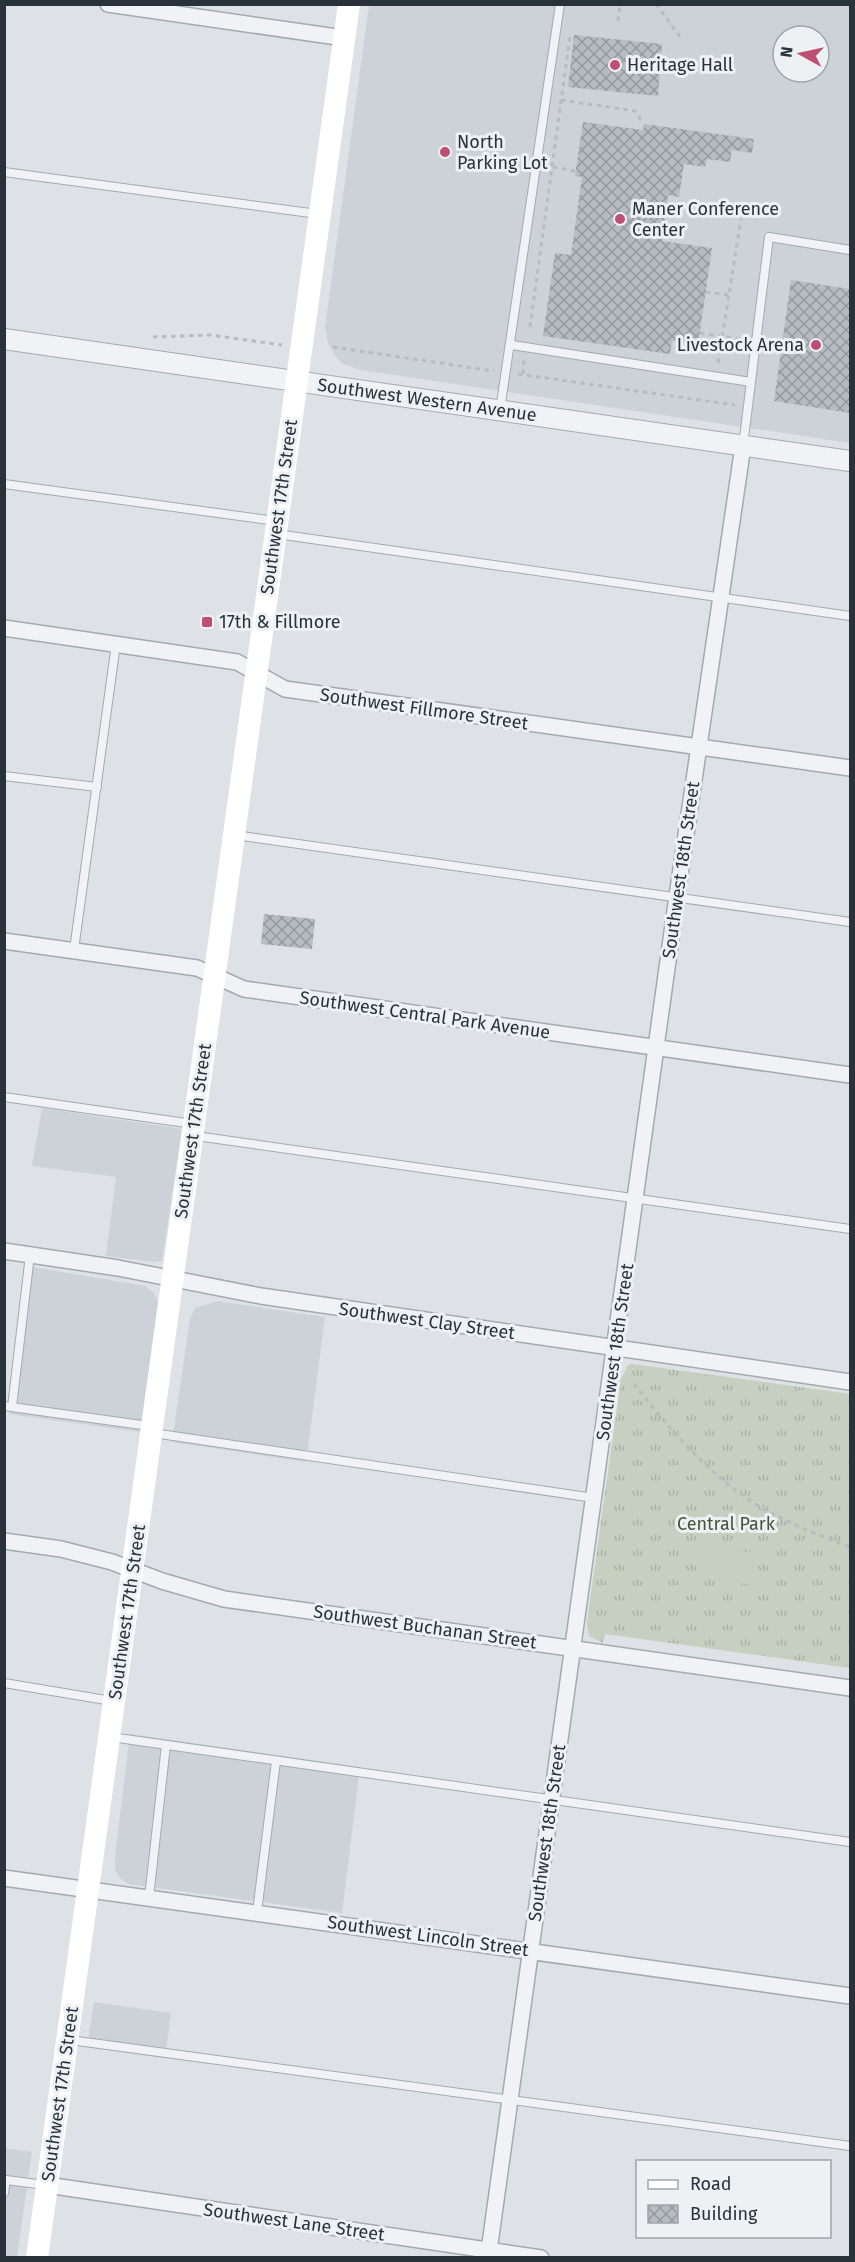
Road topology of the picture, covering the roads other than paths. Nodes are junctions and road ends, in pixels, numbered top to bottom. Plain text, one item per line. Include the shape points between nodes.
1 (108, 4) edge
2 (349, 4) edge
3 (560, 4) edge
4 (344, 38) junction
5 (4, 172) edge
6 (320, 214) junction
7 (850, 250) edge
8 (4, 339) edge
9 (512, 345) junction
10 (297, 381) junction
11 (751, 382) junction
12 (500, 411) junction
13 (743, 446) junction
14 (850, 461) edge
15 (4, 483) edge
16 (277, 528) junction
17 (721, 596) junction
18 (850, 616) edge
19 (4, 628) edge
20 (116, 644) junction
21 (256, 674) junction
22 (699, 747) junction
23 (850, 768) edge
24 (4, 776) edge
25 (97, 787) junction
26 (234, 835) junction
27 (677, 896) junction
28 (850, 922) edge
29 (4, 941) edge
30 (74, 950) junction
31 (214, 978) junction
32 (657, 1048) junction
33 (850, 1075) edge
34 (4, 1097) edge
35 (193, 1130) junction
36 (636, 1198) junction
37 (850, 1228) edge
38 (4, 1251) edge
39 (30, 1255) junction
40 (172, 1280) junction
41 (615, 1348) junction
42 (850, 1382) edge
43 (8, 1406) edge
44 (152, 1430) junction
45 (594, 1498) junction
46 (4, 1541) edge
47 (132, 1571) junction
48 (572, 1649) junction
49 (4, 1683) edge
50 (850, 1688) edge
51 (114, 1701) junction
52 (109, 1737) junction
53 (166, 1745) junction
54 (276, 1761) junction
55 (551, 1800) junction
56 (850, 1842) edge
57 (4, 1878) edge
58 (88, 1889) junction
59 (149, 1898) junction
60 (257, 1912) junction
61 (530, 1950) junction
62 (850, 1996) edge
63 (67, 2040) junction
64 (509, 2100) junction
65 (850, 2146) edge
66 (47, 2186) junction
67 (4, 2193) edge
68 (489, 2254) edge
69 (37, 2258) edge
70 (542, 2258) edge

1 - 4 street
2 - 4 main road, Southwest 17th Street
3 - 9 lane
4 - 6 main road, Southwest 17th Street
5 - 6 lane
6 - 10 main road, Southwest 17th Street
7 - 11 lane via 769,237
8 - 10 street, Southwest Western Avenue
9 - 11 lane
9 - 12 lane
10 - 12 street, Southwest Western Avenue
10 - 16 main road, Southwest 17th Street
11 - 13 lane
12 - 13 street, Southwest Western Avenue
13 - 14 street, Southwest Western Avenue
13 - 17 street, Southwest 18th Street
15 - 16 lane
16 - 17 lane
16 - 21 main road, Southwest 17th Street
17 - 18 lane
17 - 22 street, Southwest 18th Street
19 - 20 street, Southwest Fillmore Street
20 - 21 street, Southwest Fillmore Street via 237,662
20 - 25 lane
21 - 22 street, Southwest Fillmore Street via 285,690
21 - 26 main road, Southwest 17th Street
22 - 23 street, Southwest Fillmore Street
22 - 27 street, Southwest 18th Street
24 - 25 lane
25 - 30 lane
26 - 27 lane
26 - 31 main road, Southwest 17th Street
27 - 28 lane
27 - 32 street, Southwest 18th Street
29 - 30 street, Southwest Central Park Avenue
30 - 31 street, Southwest Central Park Avenue via 197,968
31 - 32 street, Southwest Central Park Avenue via 244,989
31 - 35 main road, Southwest 17th Street
32 - 33 street, Southwest Central Park Avenue
32 - 36 street, Southwest 18th Street
34 - 35 lane
35 - 36 lane
35 - 40 main road, Southwest 17th Street
36 - 37 lane
36 - 41 street, Southwest 18th Street
38 - 39 street, Southwest Clay Street
39 - 40 street, Southwest Clay Street
39 - 43 lane
40 - 41 street, Southwest Clay Street
40 - 44 main road, Southwest 17th Street
41 - 42 street, Southwest Clay Street
41 - 45 street, Southwest 18th Street
43 - 44 lane
44 - 45 lane
44 - 47 main road, Southwest 17th Street
45 - 48 street, Southwest 18th Street
46 - 47 street, Southwest Buchanan Street via 61,1549
47 - 48 street, Southwest Buchanan Street via 224,1599
47 - 51 main road, Southwest 17th Street
48 - 50 street, Southwest Buchanan Street
48 - 55 street, Southwest 18th Street
49 - 51 lane
51 - 52 main road, Southwest 17th Street
52 - 53 lane
52 - 58 main road, Southwest 17th Street
53 - 54 lane
53 - 59 lane
54 - 55 lane
54 - 60 lane
55 - 56 lane
55 - 61 street, Southwest 18th Street
57 - 58 street, Southwest Lincoln Street
58 - 59 street, Southwest Lincoln Street
58 - 63 main road, Southwest 17th Street
59 - 60 street, Southwest Lincoln Street
60 - 61 street, Southwest Lincoln Street
61 - 62 street, Southwest Lincoln Street
61 - 64 street, Southwest 18th Street
63 - 64 lane
63 - 66 main road, Southwest 17th Street
64 - 65 lane
64 - 68 street, Southwest 18th Street
66 - 67 lane via 6,2180
66 - 68 street, Southwest Lane Street
66 - 69 main road, Southwest 17th Street
68 - 70 street, Southwest Lane Street

